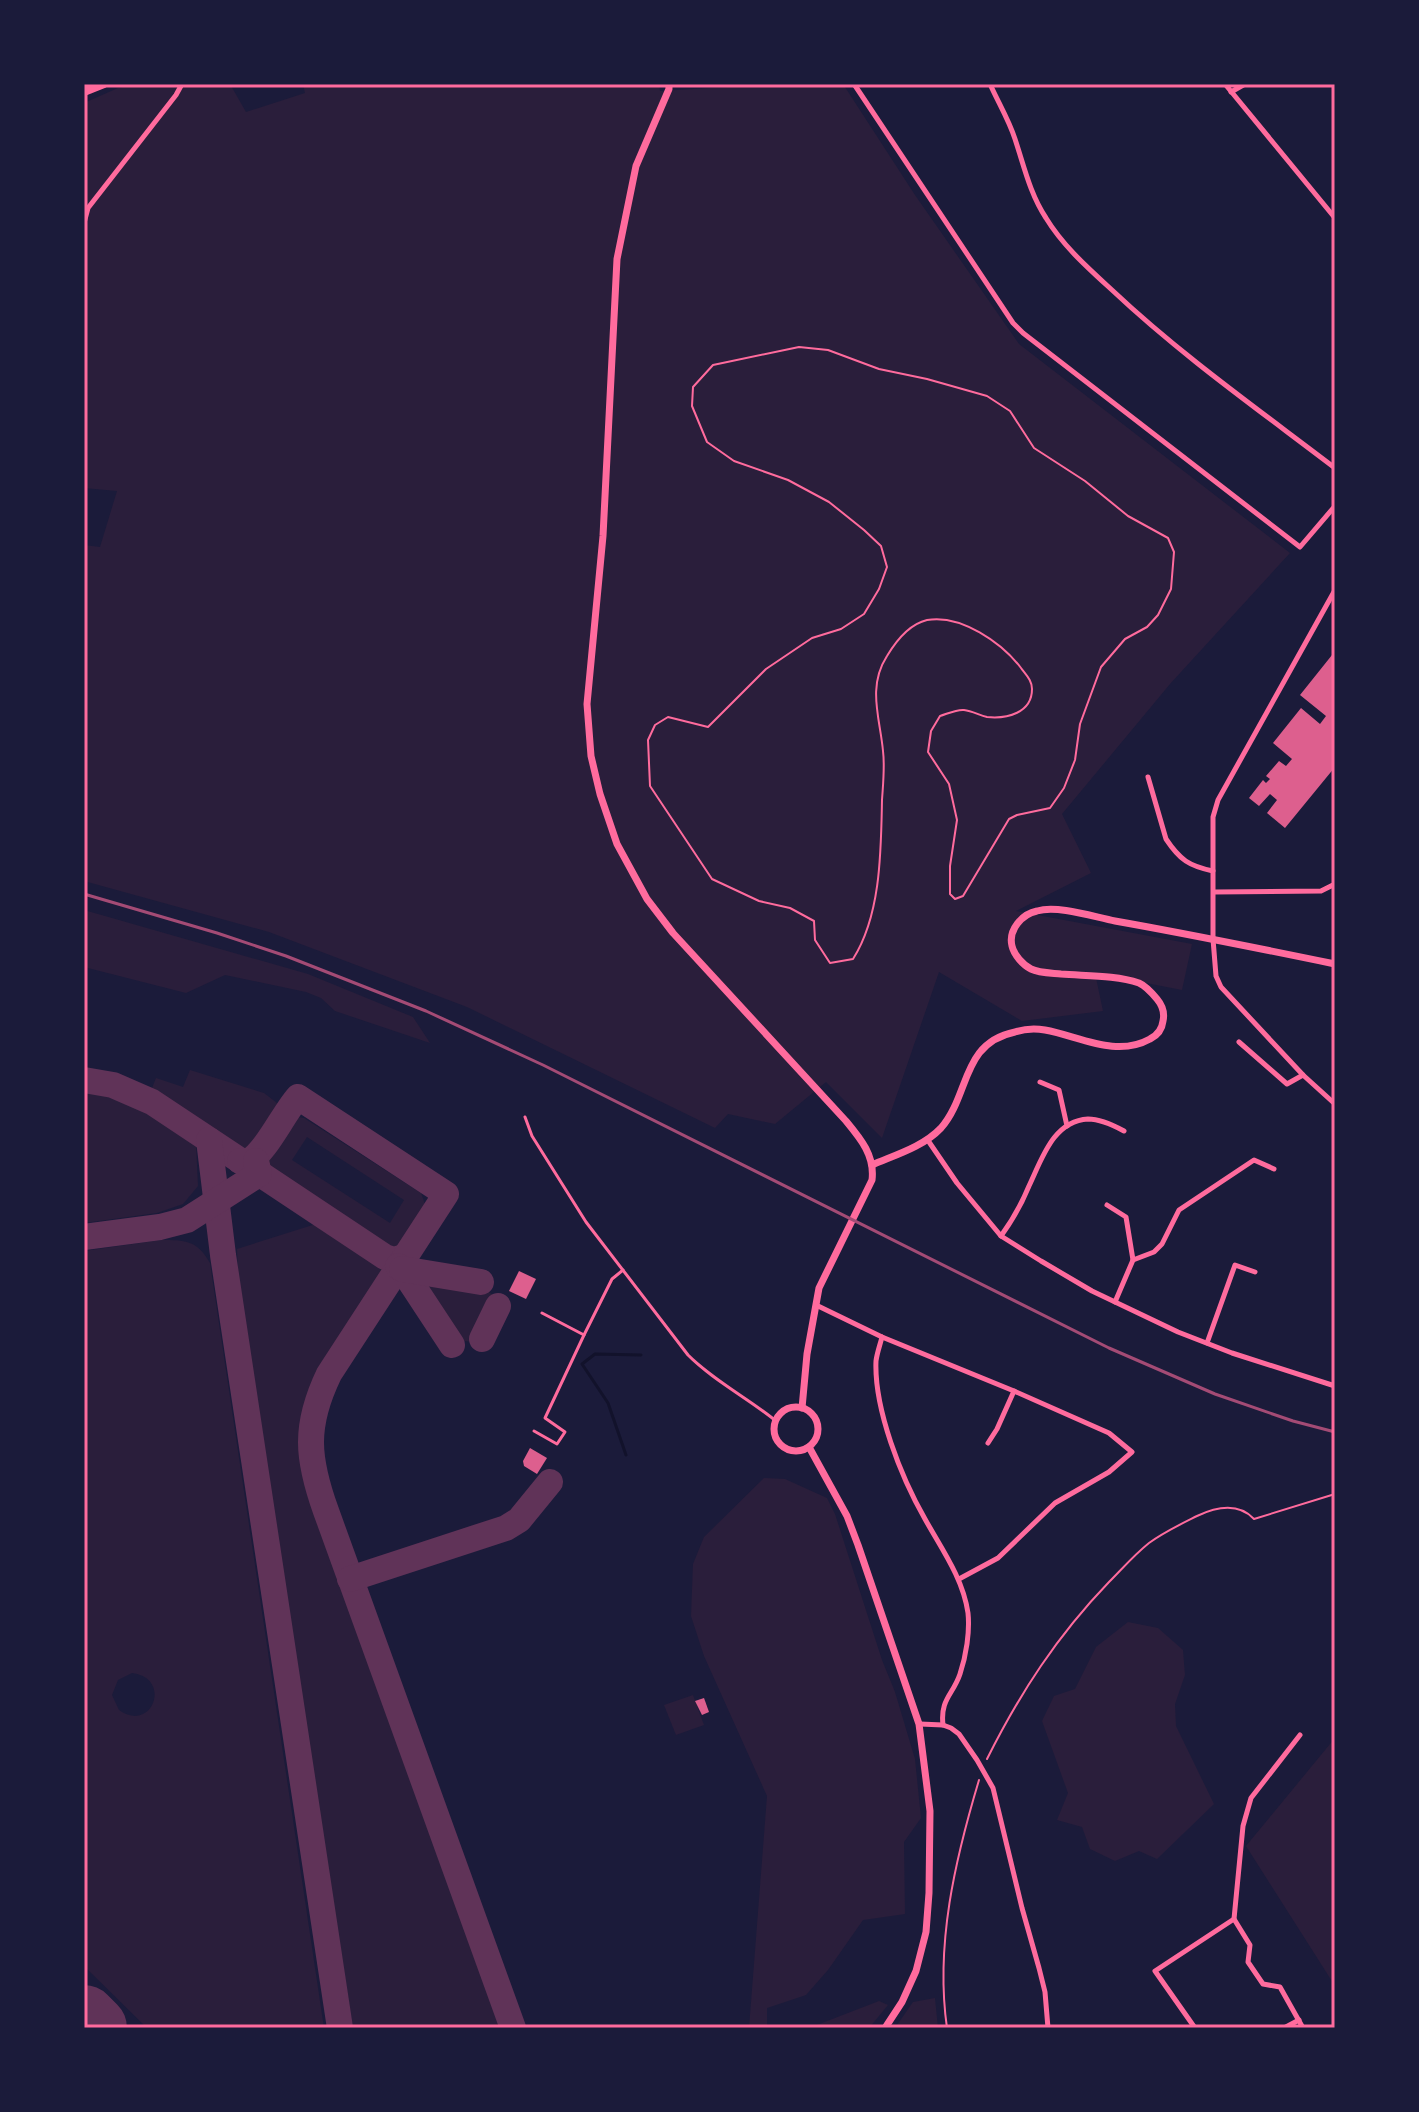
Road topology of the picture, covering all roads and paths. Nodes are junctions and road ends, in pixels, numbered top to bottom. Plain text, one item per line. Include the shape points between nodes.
1 (104, 84) edge
2 (182, 84) edge
3 (669, 84) edge
4 (854, 84) edge
5 (990, 84) edge
6 (1225, 84) edge
7 (1245, 84) edge
8 (84, 92) edge
9 (1231, 92) junction
10 (1335, 218) edge
11 (84, 223) edge
12 (1335, 468) edge
13 (1335, 506) edge
14 (1335, 590) edge
15 (1148, 777) dead end
16 (1064, 788) joint
17 (1213, 871) junction
18 (1335, 884) edge
19 (1214, 892) junction
20 (1213, 939) junction
21 (1335, 964) edge
22 (1239, 1042) dead end
23 (1303, 1075) junction
24 (1040, 1082) dead end
25 (1335, 1104) edge
26 (525, 1117) dead end
27 (1067, 1126) junction
28 (1124, 1131) dead end
29 (927, 1139) junction
30 (872, 1165) junction
31 (1274, 1169) dead end
32 (1107, 1205) dead end
33 (1001, 1236) junction
34 (1133, 1260) junction
35 (623, 1270) junction
36 (1255, 1272) dead end
37 (1115, 1302) junction
38 (815, 1305) junction
39 (542, 1313) dead end
40 (584, 1335) junction
41 (882, 1337) junction
42 (1207, 1343) junction
43 (1335, 1386) edge
44 (1014, 1391) junction
45 (802, 1408) junction
46 (776, 1421) junction
47 (534, 1431) dead end
48 (988, 1443) dead end
49 (809, 1447) junction
50 (1335, 1494) edge
51 (959, 1579) junction
52 (919, 1724) junction
53 (943, 1725) junction
54 (1300, 1735) dead end
55 (986, 1760) dead end
56 (980, 1777) dead end
57 (1234, 1919) junction
58 (1299, 2020) junction
59 (885, 2028) edge
60 (947, 2028) edge
61 (1048, 2028) edge
62 (1195, 2028) edge
63 (1284, 2028) edge
64 (1303, 2028) edge

1 - 8 main road
2 - 11 street via 88,208
3 - 30 street via 636,166 617,259 603,536 587,704 591,756 617,844 647,899 846,1121
4 - 13 street via 1023,333 1300,547
5 - 12 street via 1014,135 1034,198 1059,237 1137,313
6 - 9 street
7 - 9 street
9 - 10 street
14 - 17 street via 1218,800
15 - 17 street via 1171,847 1194,867
16 - 16 path via 1101,667 1125,639 1158,615 1171,589 1174,552 1168,538 1128,516 1034,448 1010,411 987,396 879,369 828,350 799,347 713,365 702,374 693,387 692,406 707,442 734,461 829,502 881,546 887,567 864,614 812,638 766,669 708,727 668,717 655,725 648,740 650,786 712,879 814,921 815,940 830,963 853,959 865,941 881,867 878,678 886,657 909,628 926,620 972,628 992,639 1032,683 1026,708 1007,718 962,710 940,716 931,731 928,752 949,784 957,820 950,894 955,899 963,896 1009,819 1050,808
17 - 19 street
18 - 19 street via 1321,891
19 - 20 street
20 - 21 street
20 - 23 street via 1221,987
20 - 29 street via 1063,911 1025,916 1011,937 1013,949 1031,969 1142,984 1161,1003 1163,1024 1158,1035 1131,1047 1044,1030 1001,1035 978,1054 947,1120
22 - 23 street via 1287,1084
23 - 25 street
24 - 27 street via 1059,1090
26 - 35 lane via 586,1222
27 - 28 street via 1088,1119
27 - 33 street via 1050,1142
29 - 30 street
29 - 33 street
30 - 38 street via 872,1180
31 - 34 street via 1254,1160 1179,1210 1162,1244
32 - 34 street via 1126,1217
33 - 37 street
34 - 37 street
35 - 40 lane via 612,1279
35 - 46 lane via 698,1365
36 - 42 street via 1235,1265
37 - 42 street
38 - 41 street
38 - 45 street
39 - 40 lane
40 - 47 lane via 545,1418 565,1432 557,1444
41 - 44 street
41 - 51 street via 876,1375 886,1425 917,1506
42 - 43 street
44 - 48 street
44 - 51 street via 1109,1433 1132,1452 1055,1503 998,1558
45 - 46 street via 789,1408
45 - 49 street via 817,1422 818,1436
46 - 49 street via 781,1445 795,1451
49 - 52 street via 847,1516
50 - 55 path via 1254,1519 1222,1507 1149,1543 1094,1598 1035,1672
51 - 53 street via 968,1614 967,1644 960,1676 941,1711
52 - 53 street
52 - 59 street via 930,1811 926,1932 916,1971
53 - 61 street via 967,1744 993,1788 1045,1992
54 - 57 street via 1251,1798 1243,1826
56 - 60 path via 950,1891
57 - 58 street via 1250,1945 1248,1962 1263,1984 1280,1987
57 - 62 street via 1155,1971
58 - 63 street
58 - 64 street

